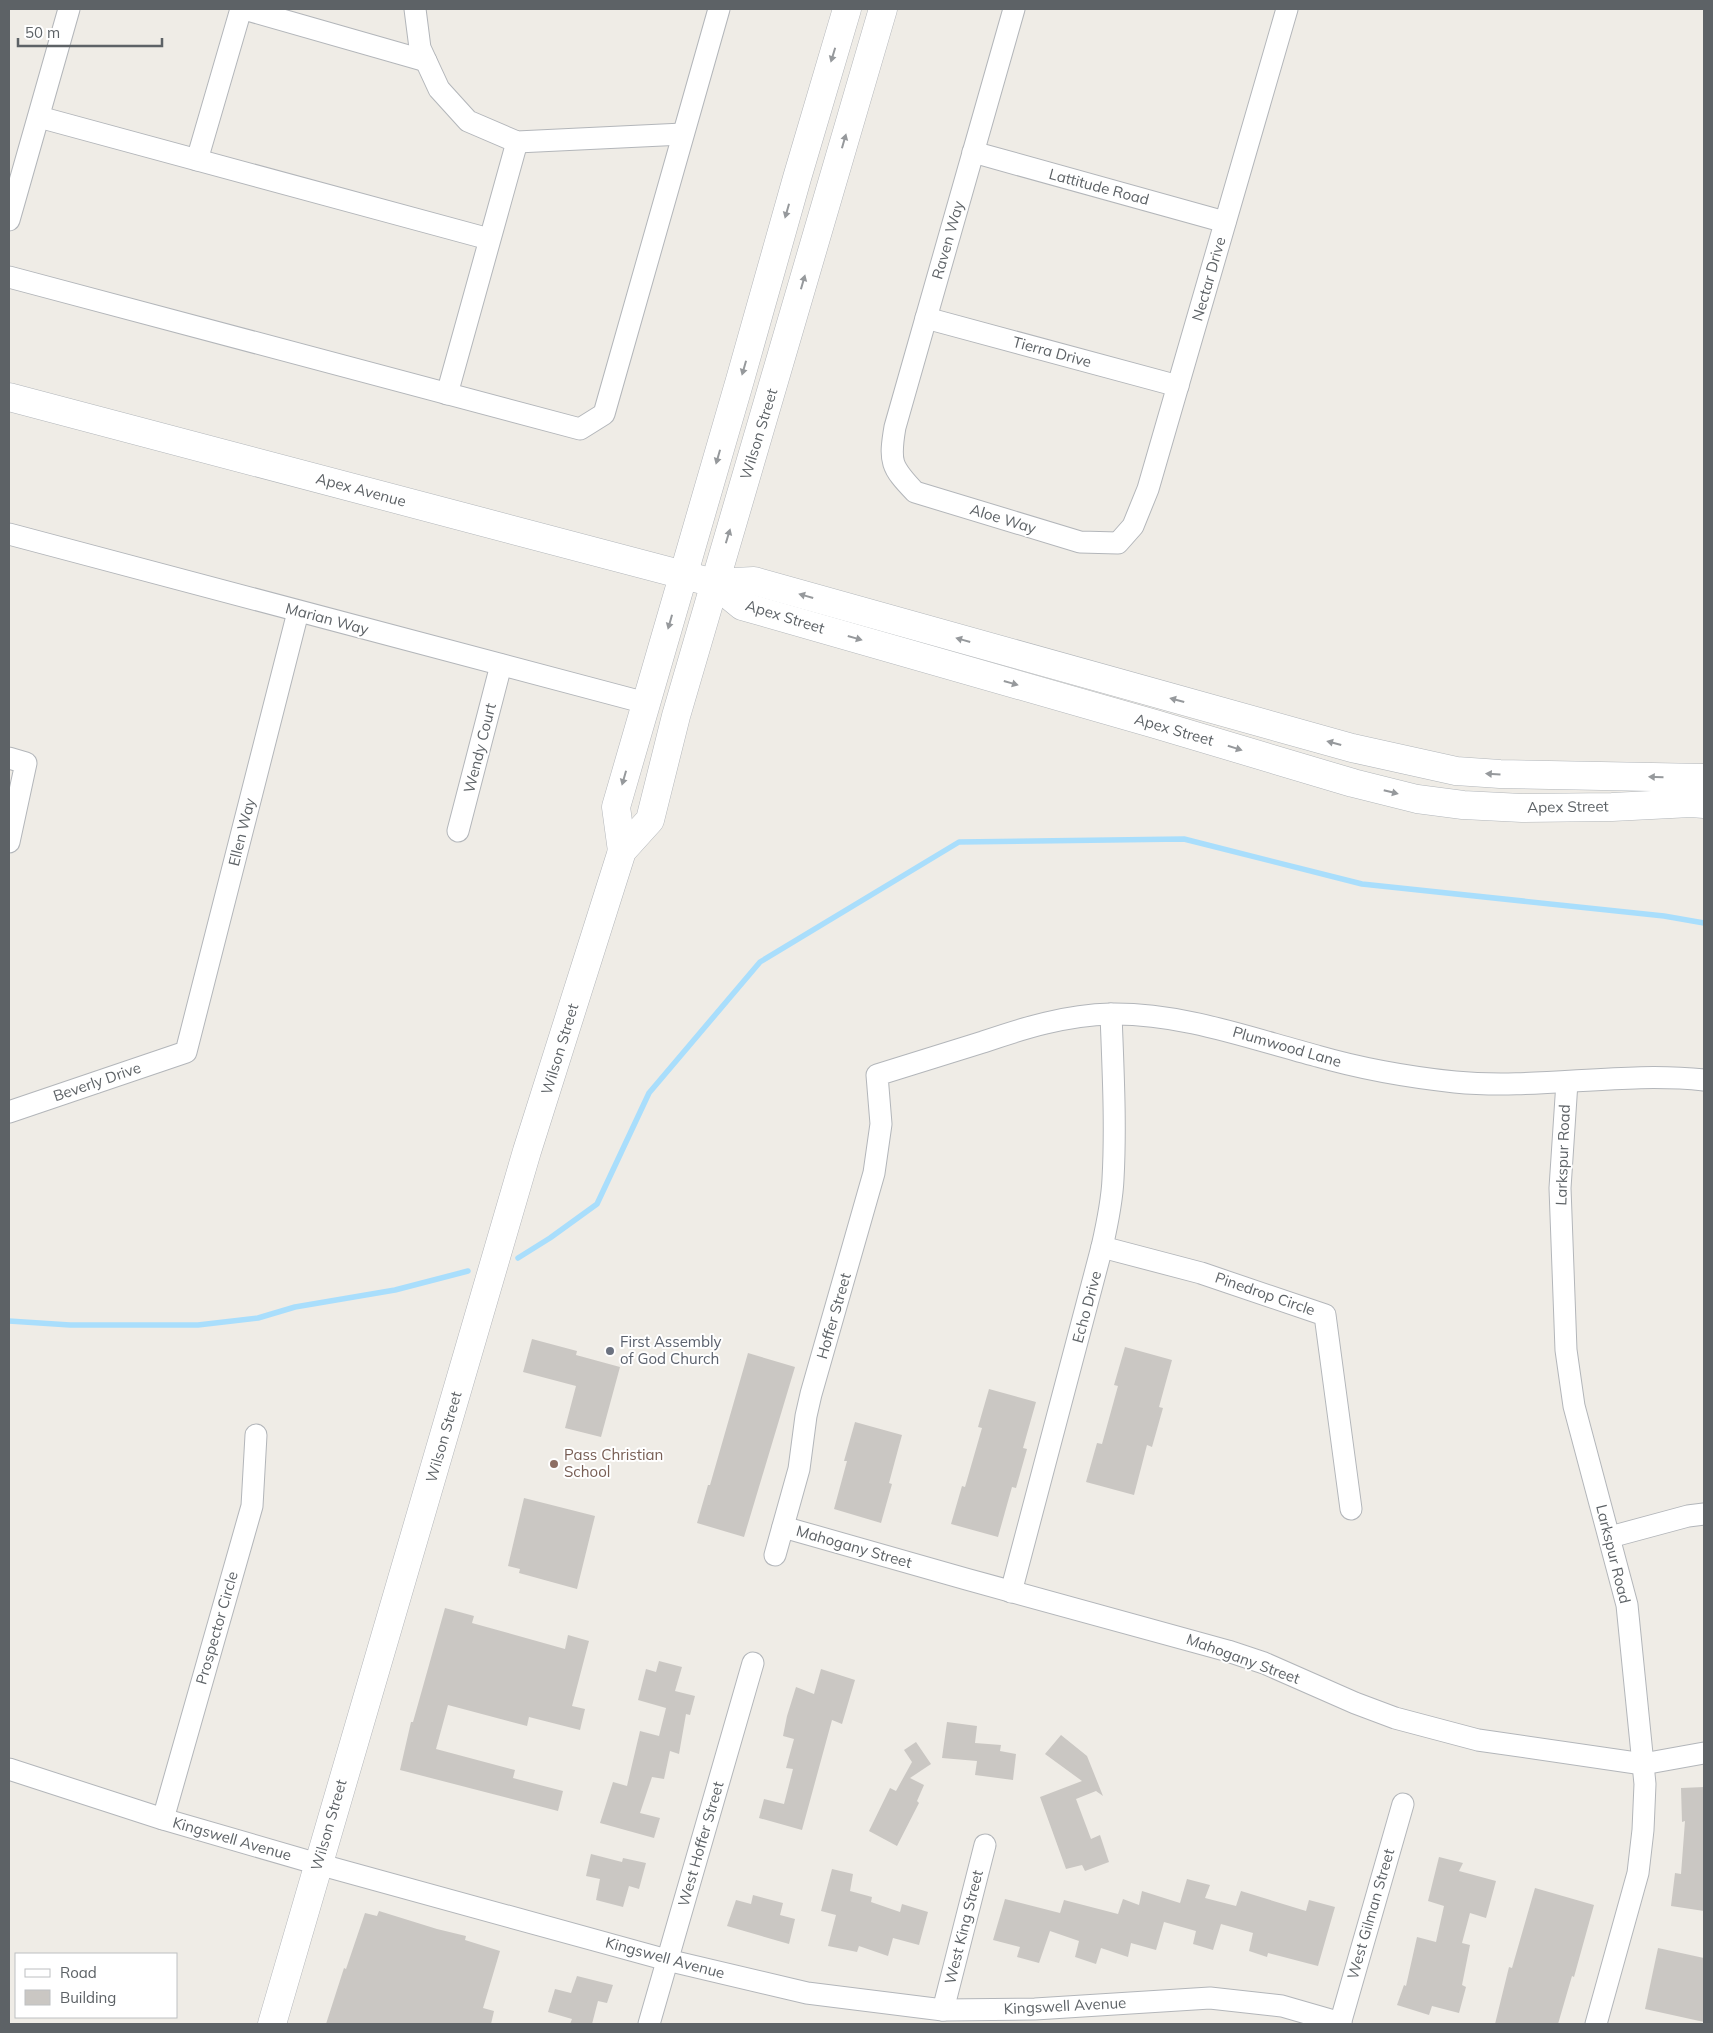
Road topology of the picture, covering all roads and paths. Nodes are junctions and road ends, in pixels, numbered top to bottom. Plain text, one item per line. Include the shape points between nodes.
1 (69, 9) edge
2 (242, 9) edge
3 (415, 9) edge
4 (719, 9) edge
5 (847, 9) edge
6 (883, 9) edge
7 (1014, 9) edge
8 (1287, 9) edge
9 (426, 61) junction
10 (38, 117) junction
11 (683, 134) junction
12 (518, 142) junction
13 (974, 152) junction
14 (197, 160) junction
15 (9, 220) edge
16 (1225, 222) junction
17 (489, 238) junction
18 (9, 277) edge
19 (926, 318) junction
20 (1178, 386) junction
21 (447, 394) junction
22 (9, 397) edge
23 (896, 472) joint
24 (9, 534) edge
25 (1118, 543) joint
26 (684, 575) junction
27 (714, 583) junction
28 (298, 612) junction
29 (501, 665) junction
30 (646, 703) junction
31 (17, 760) edge
32 (1704, 778) edge
33 (1704, 804) edge
34 (458, 831) dead end
35 (9, 842) edge
36 (622, 851) junction
37 (1111, 1014) junction
38 (186, 1052) joint
39 (878, 1075) joint
40 (1704, 1080) edge
41 (1566, 1082) junction
42 (9, 1112) edge
43 (1102, 1248) junction
44 (256, 1435) dead end
45 (1352, 1508) dead end
46 (1704, 1514) edge
47 (784, 1527) junction
48 (1610, 1537) junction
49 (776, 1556) dead end
50 (1011, 1592) junction
51 (753, 1663) dead end
52 (1704, 1753) edge
53 (1643, 1764) junction
54 (9, 1769) edge
55 (1403, 1804) dead end
56 (163, 1819) junction
57 (985, 1844) dead end
58 (318, 1864) junction
59 (668, 1960) junction
60 (943, 2010) junction
61 (1340, 2023) edge
62 (272, 2024) edge
63 (649, 2024) edge
64 (1596, 2024) edge

1 - 10 street
2 - 9 street
2 - 14 street
3 - 9 street via 420,48
4 - 11 street
5 -> 26 street, Wilson Street
27 -> 6 street, Wilson Street
7 - 13 street, Raven Way
8 - 16 street, Nectar Drive
9 - 12 street via 439,89 468,121
10 - 14 street
10 - 15 street
11 - 12 street
11 - 21 street via 604,414 580,429
12 - 17 street
13 - 16 street, Lattitude Road
13 - 19 street, Raven Way
14 - 17 street
16 - 20 street, Nectar Drive
17 - 21 street
18 - 21 street
19 - 20 street, Tierra Drive
19 - 23 street, Raven Way via 895,427 891,450
20 - 25 street, Nectar Drive via 1134,526
22 - 26 street, Apex Avenue
23 - 25 street, Aloe Way via 915,492 1080,542
24 - 28 street, Marian Way
26 - 27 street, Apex Avenue
26 -> 30 street, Wilson Street
32 -> 27 street, Apex Street via 1500,774 1441,768 1352,748 754,581
27 -> 33 street, Apex Street via 742,606 1416,799 1522,808
27 - 36 street, Wilson Street via 650,820
28 - 29 street, Marian Way
28 - 38 street, Ellen Way
29 - 30 street, Marian Way
29 - 34 street, Wendy Court
30 -> 36 street, Wilson Street via 616,807
31 - 35 street
36 - 58 street, Wilson Street via 527,1151
37 - 39 street, Plumwood Lane via 1056,1020 1029,1027
37 - 41 street, Plumwood Lane via 1188,1021 1353,1066 1423,1078 1495,1084
37 - 43 street, Echo Drive via 1115,1130 1113,1181
38 - 42 street, Beverly Drive
39 - 47 street, Hoffer Street via 880,1124 874,1173 811,1394 799,1468
40 - 41 street, Plumwood Lane via 1649,1077
41 - 48 street, Larkspur Road via 1560,1188 1566,1350 1574,1406
43 - 45 street, Pinedrop Circle via 1201,1272 1325,1315
43 - 50 street, Echo Drive
44 - 56 street, Prospector Circle via 252,1506
46 - 48 street
47 - 49 street, Hoffer Street
47 - 50 street, Mahogany Street
48 - 53 street, Larkspur Road via 1627,1605
50 - 53 street, Mahogany Street via 1228,1651 1363,1706 1436,1730 1520,1748
51 - 59 street, West Hoffer Street
52 - 53 street, Mahogany Street
53 - 64 street, Larkspur Road via 1645,1784 1638,1873
54 - 56 street, Kingswell Avenue
55 - 61 street, West Gilman Street
56 - 58 street, Kingswell Avenue
57 - 60 street, West King Street
58 - 59 street, Kingswell Avenue
58 - 62 street, Wilson Street
59 - 60 street, Kingswell Avenue via 807,1994
59 - 63 street, West Hoffer Street
60 - 61 street, Kingswell Avenue via 1210,1998 1282,2006

